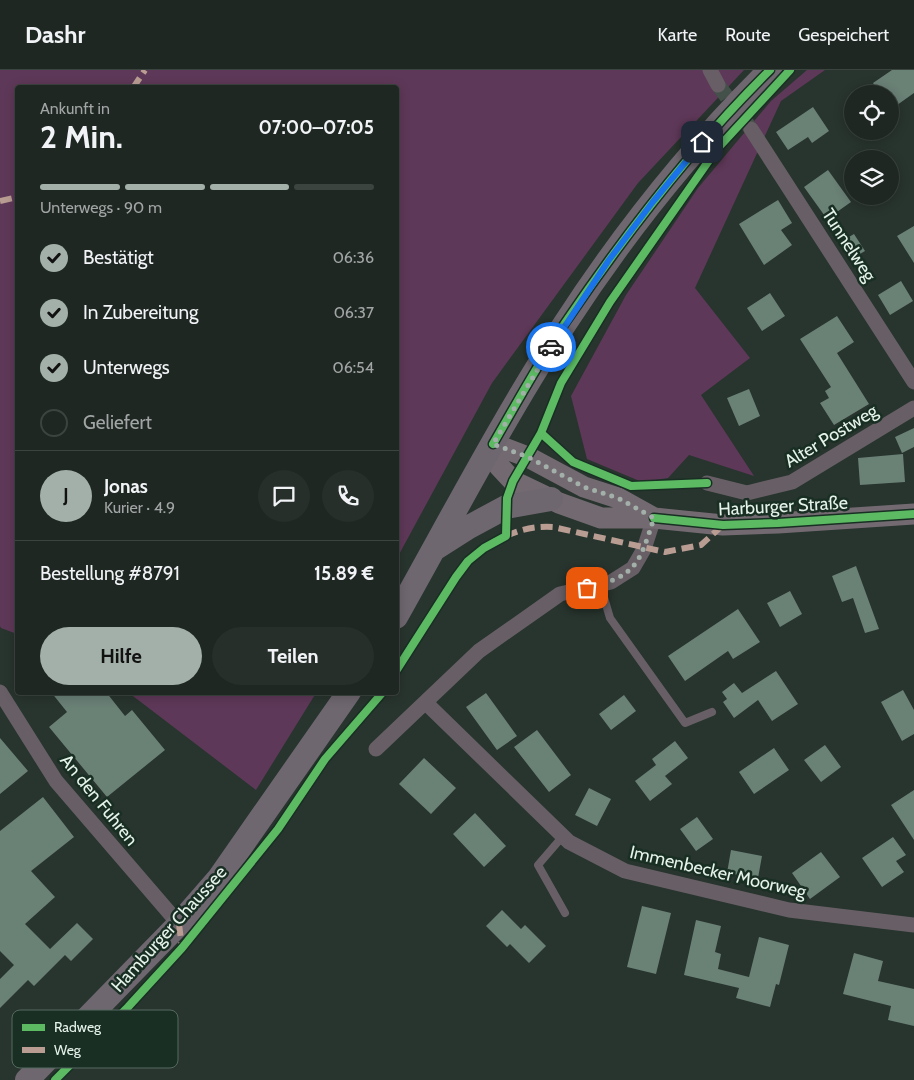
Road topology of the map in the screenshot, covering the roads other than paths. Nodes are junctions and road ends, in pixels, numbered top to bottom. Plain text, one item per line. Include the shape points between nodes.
1 (710, 70) edge
2 (770, 70) edge
3 (718, 85) tunnel mouth
4 (751, 129) tunnel mouth
5 (914, 382) edge
6 (914, 408) edge
7 (493, 444) junction
8 (707, 483) dead end
9 (551, 499) junction
10 (914, 514) edge
11 (654, 518) junction
12 (435, 549) junction
13 (600, 584) junction
14 (399, 612) edge
15 (0, 692) edge
16 (347, 695) edge
17 (426, 703) junction
18 (712, 712) dead end
19 (376, 748) dead end
20 (563, 836) junction
21 (565, 913) dead end
22 (179, 924) junction
23 (914, 925) edge
24 (95, 1010) edge
25 (39, 1068) edge
26 (27, 1080) edge

1 - 3 street
2 - 7 main road via 691,154 620,246 564,325
4 - 5 street, Tunnelweg
6 - 8 street, Alter Postweg via 792,482 747,493
7 - 9 street, Harburger Straße via 495,458 506,477
7 - 11 street, Harburger Straße via 528,457 584,487 618,498
7 - 12 main road
9 - 11 street, Harburger Straße via 601,518
9 - 12 main road via 506,507
10 - 11 street, Harburger Straße via 723,525
11 - 13 street via 644,549 633,568 611,582
12 - 14 main road
13 - 17 street via 560,594 479,650
13 - 18 lane via 610,618 685,723
15 - 22 street, An den Fuhren via 56,781
16 - 22 main road, Hamburger Chaussee via 219,878
17 - 19 street
17 - 20 street, Immenbecker Moorweg
20 - 21 lane via 538,865
20 - 23 street, Immenbecker Moorweg via 625,871 789,910
22 - 24 main road, Hamburger Chaussee
25 - 26 main road, Hamburger Chaussee

